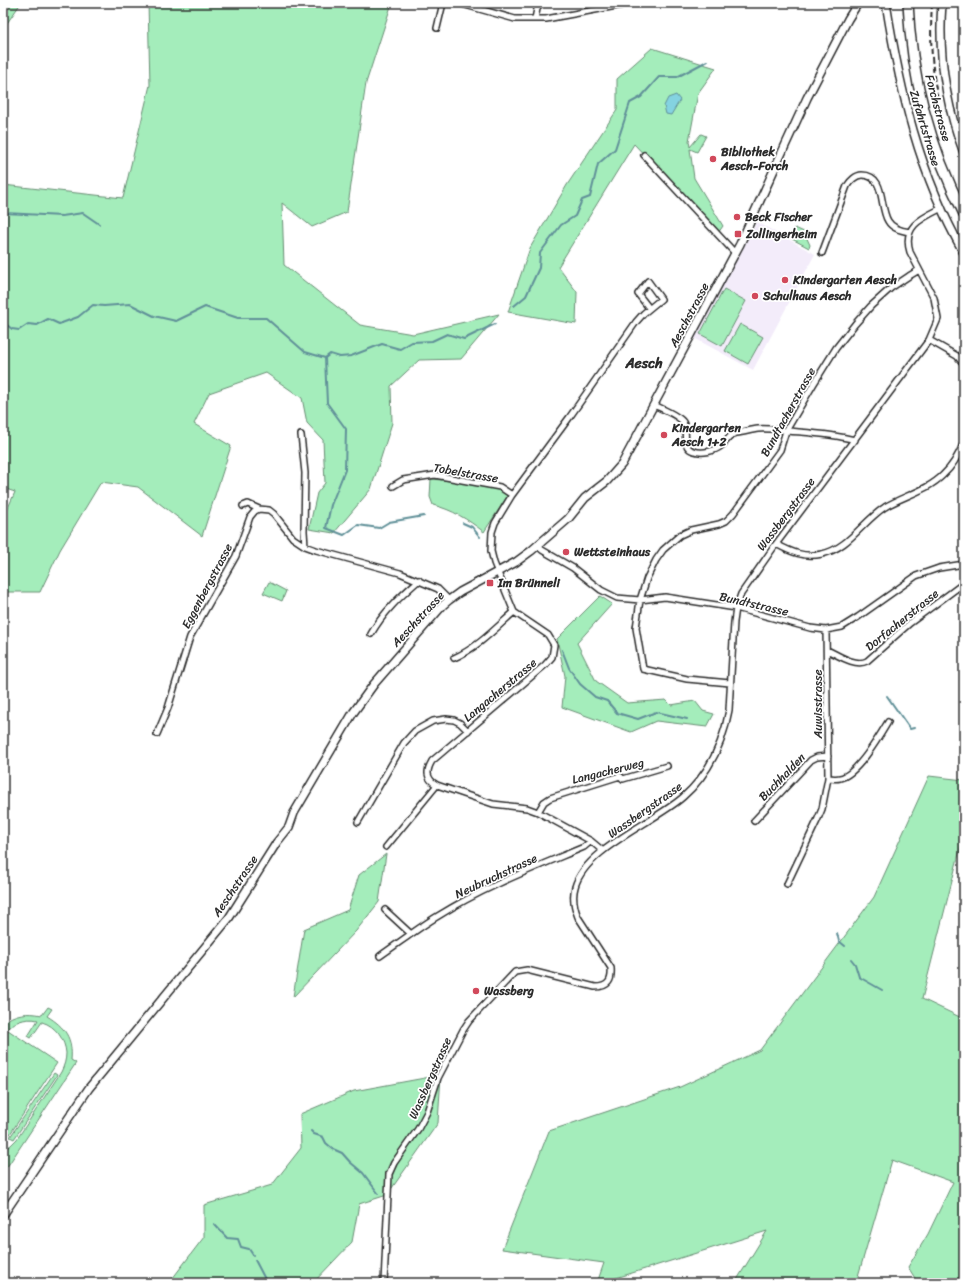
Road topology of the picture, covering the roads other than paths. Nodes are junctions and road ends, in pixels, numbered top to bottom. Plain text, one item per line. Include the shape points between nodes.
1 (443, 3) edge
2 (458, 3) edge
3 (541, 3) edge
4 (633, 3) edge
5 (858, 3) edge
6 (886, 3) edge
7 (908, 3) edge
8 (912, 3) edge
9 (942, 3) edge
10 (535, 19) junction
11 (436, 28) dead end
12 (964, 153) edge
13 (644, 155) dead end
14 (964, 205) edge
15 (942, 208) junction
16 (964, 214) edge
17 (910, 232) junction
18 (735, 253) junction
19 (964, 253) edge
20 (822, 254) dead end
21 (919, 270) junction
22 (648, 308) junction
23 (929, 340) junction
24 (964, 364) edge
25 (654, 405) junction
26 (786, 431) junction
27 (301, 435) dead end
28 (855, 440) junction
29 (964, 442) edge
30 (393, 486) dead end
31 (512, 495) junction
32 (244, 506) dead end
33 (259, 509) junction
34 (776, 544) junction
35 (305, 546) junction
36 (537, 546) junction
37 (964, 564) edge
38 (498, 571) junction
39 (419, 580) junction
40 (964, 583) edge
41 (449, 600) junction
42 (640, 600) junction
43 (736, 608) junction
44 (514, 612) junction
45 (826, 630) junction
46 (371, 634) dead end
47 (827, 650) junction
48 (454, 658) dead end
49 (730, 683) junction
50 (888, 722) dead end
51 (468, 731) junction
52 (157, 734) dead end
53 (828, 756) junction
54 (667, 766) dead end
55 (828, 778) junction
56 (437, 785) junction
57 (538, 812) junction
58 (754, 821) dead end
59 (358, 822) dead end
60 (591, 841) junction
61 (386, 847) dead end
62 (603, 851) junction
63 (787, 884) dead end
64 (385, 910) dead end
65 (411, 934) junction
66 (380, 956) dead end
67 (3, 1215) edge
68 (384, 1283) edge

1 - 11 street
2 - 10 street via 515,19
3 - 10 street
4 - 10 street
5 - 18 main road, Aeschstrasse via 807,98
6 - 15 main road, Zufahrtstrasse via 906,108 922,160
7 - 16 highway, Forchstrasse via 913,58 924,111 943,168
8 - 14 highway, Forchstrasse via 918,59 929,112 944,158
9 - 12 main road, Forchstrasse via 942,53 946,89
13 - 18 street
15 - 17 street via 919,221
15 - 19 main road, Zufahrtstrasse
17 - 20 street via 897,228 888,221 876,182 868,176 859,175 848,186
17 - 21 street, Wassbergstrasse via 909,247
18 - 25 main road, Aeschstrasse
21 - 23 street, Wassbergstrasse via 934,298 938,319
21 - 26 street, Bundtacherstrasse via 891,288 855,324 836,348
22 - 22 street via 661,299 648,281 638,294
22 - 31 street
23 - 24 street via 957,356
23 - 28 street, Wassbergstrasse
25 - 26 street via 683,422 686,443 694,452 720,447 735,434 757,430
25 - 36 main road, Aeschstrasse via 614,474
26 - 28 street
26 - 42 street, Bundtacherstrasse via 780,450 726,521 680,535 663,550 647,578
27 - 35 street via 305,473
28 - 34 street, Wassbergstrasse
29 - 34 street via 954,463 942,476 884,508 839,547 810,556 791,552
30 - 31 street, Tobelstrasse via 403,480 435,475 500,487
31 - 38 street via 492,532 491,551
32 - 33 street via 248,504
33 - 35 street via 269,510 274,514 292,538
33 - 52 street, Eggenbergstrasse via 250,516 236,556 190,637 168,708
34 - 43 street, Wassbergstrasse via 741,594
35 - 39 street
36 - 38 main road, Aeschstrasse
36 - 42 street, Bundtstrasse via 573,568 601,590 617,598
37 - 45 street, Bundtstrasse via 939,568 916,576 842,627
38 - 41 main road, Aeschstrasse
38 - 44 street
39 - 41 street via 438,589
39 - 46 street via 390,606
40 - 47 street, Dorfacherstrasse via 910,623 863,663
41 - 67 main road, Aeschstrasse via 374,684 353,713 294,813 289,827 229,918 89,1088
42 - 43 street, Bundtstrasse via 665,597
42 - 49 street, Bundtacherstrasse via 636,628 643,669 687,679
43 - 45 street, Bundtstrasse
43 - 49 street, Wassbergstrasse
44 - 48 street via 488,636
44 - 51 street, Langacherstrasse via 548,635 554,646 552,657
45 - 47 street, Auwisstrasse
47 - 53 street, Auwisstrasse
49 - 62 street, Wassbergstrasse via 726,725 716,754 705,773 682,798
50 - 55 street via 852,773 841,778
51 - 56 street, Langacherstrasse via 432,761 428,768 428,776
51 - 59 street via 460,723 446,719 433,721 415,731 404,744
53 - 55 street, Auwisstrasse
53 - 58 street, Buchhalden via 811,760
54 - 57 street, Langacherweg via 623,779 620,776 550,798
55 - 63 street, Auwisstrasse via 817,821
56 - 57 street via 493,804
56 - 61 street
57 - 60 street
60 - 62 street
60 - 65 street, Neubruchstrasse via 584,847 481,892 437,916
62 - 68 street, Wassbergstrasse via 578,877 574,898 578,916 611,968 612,976 603,987 595,987 526,970 515,972 469,1021 438,1078 427,1112 389,1174
64 - 65 street
65 - 66 street, Neubruchstrasse

